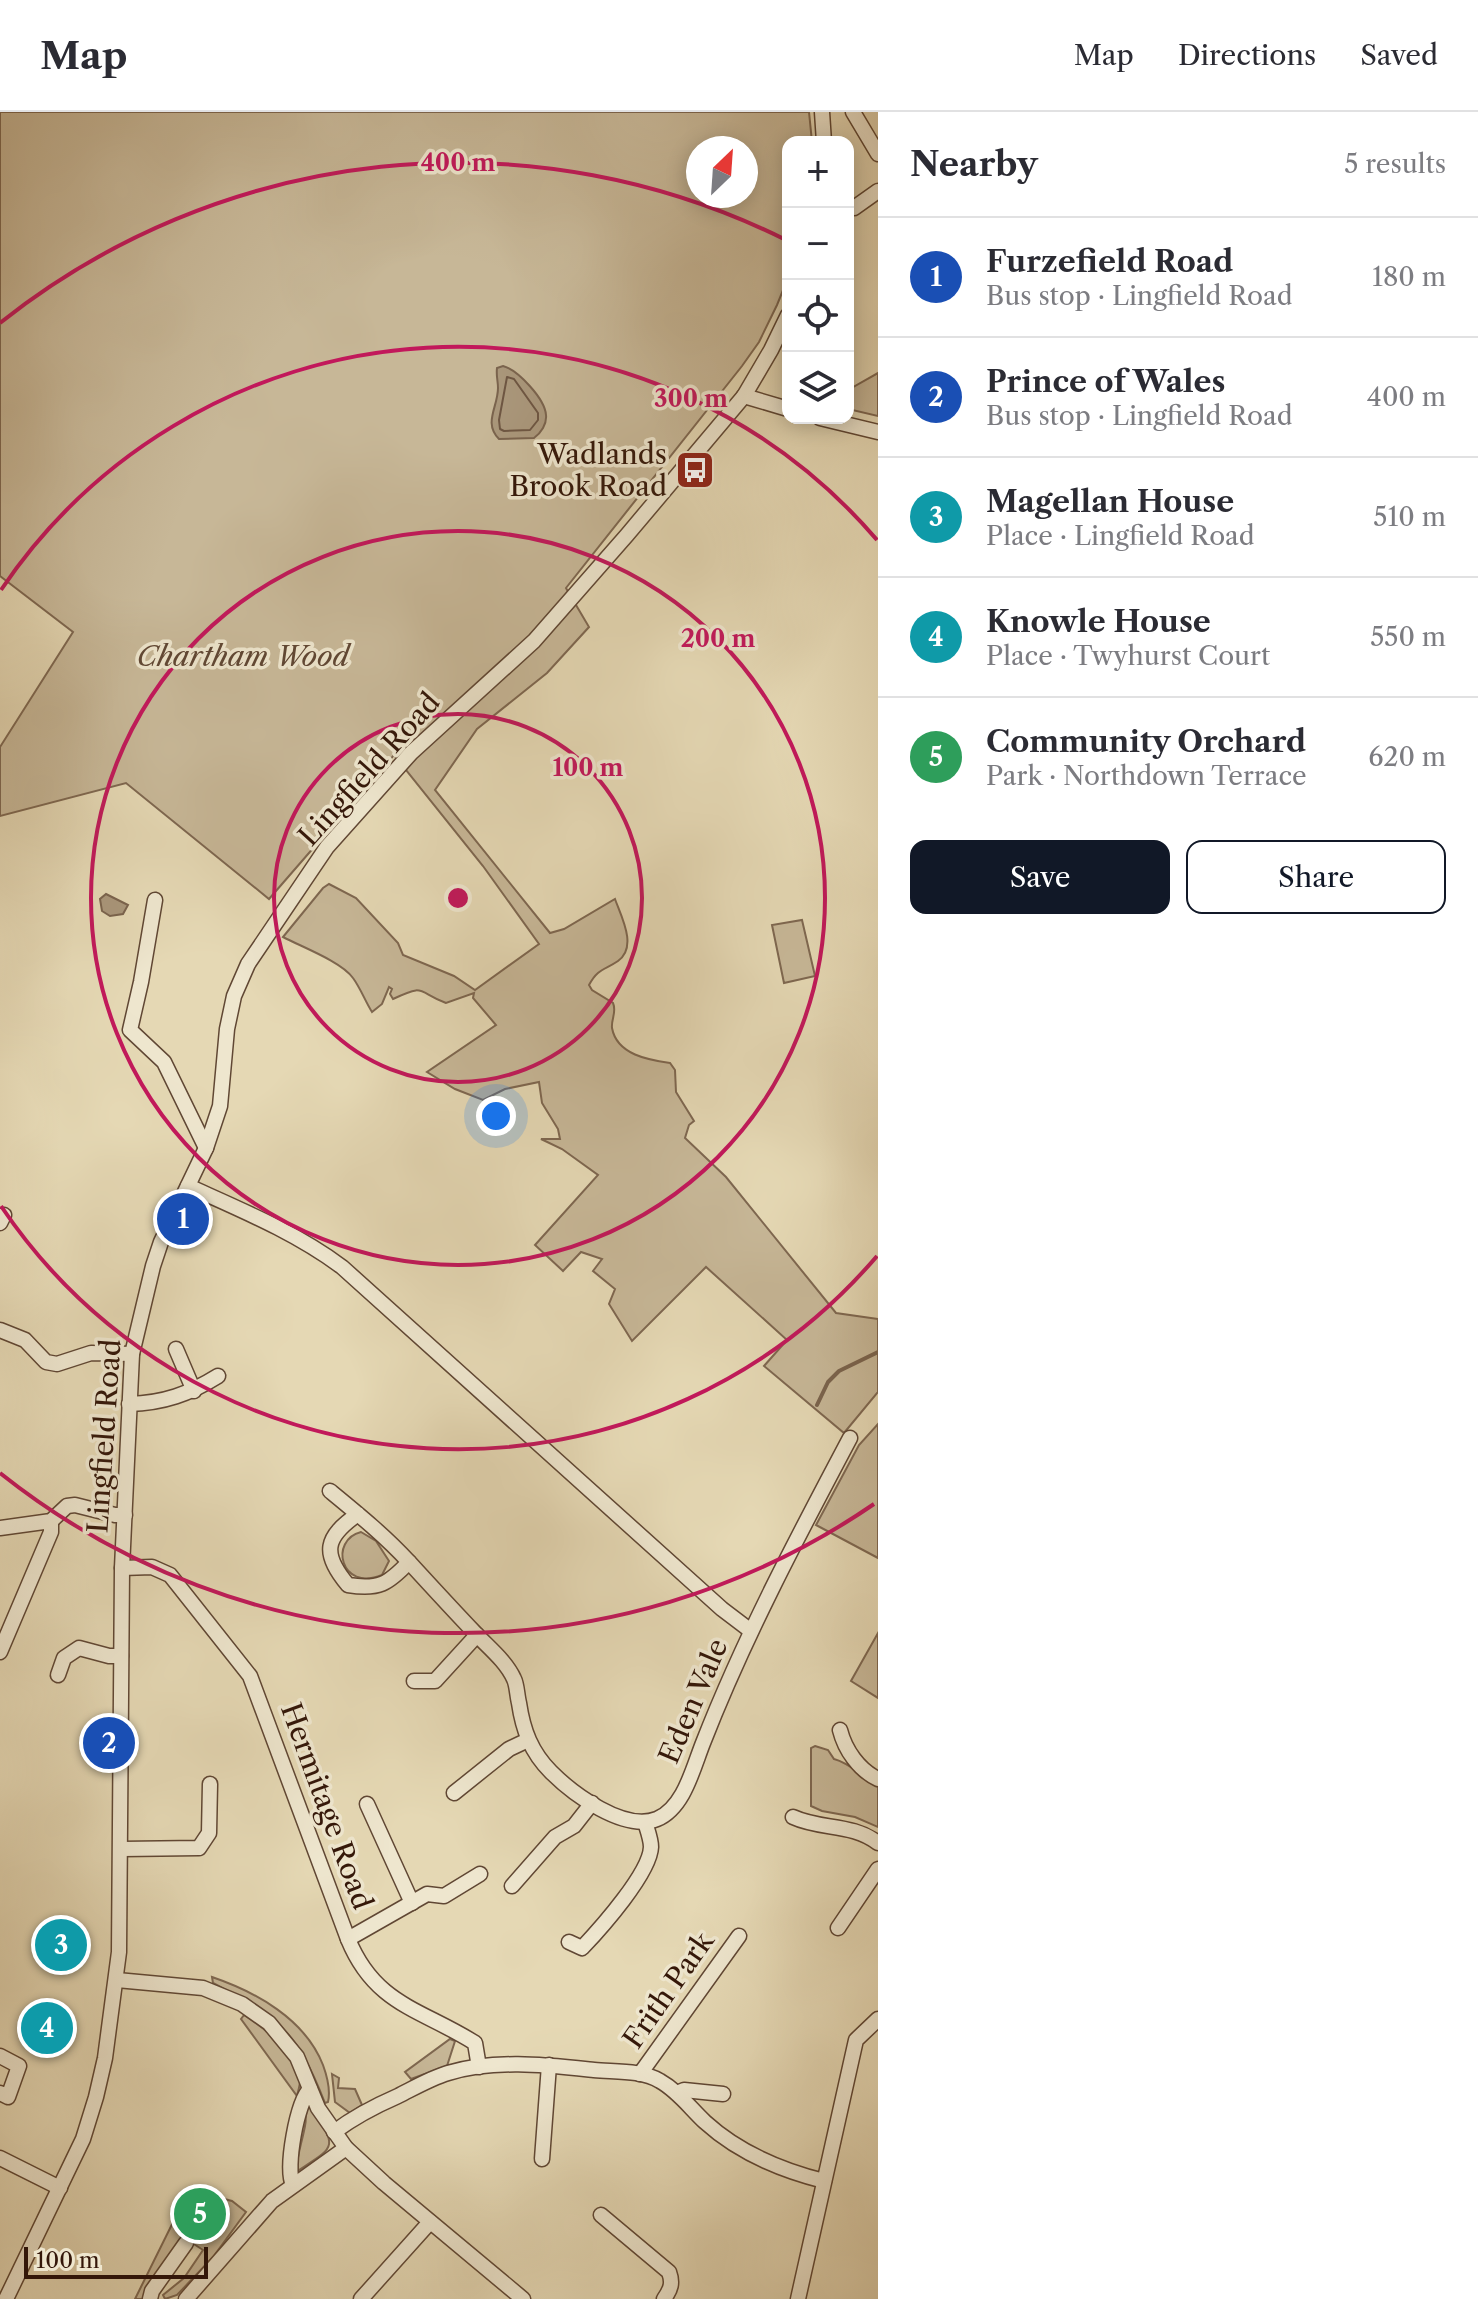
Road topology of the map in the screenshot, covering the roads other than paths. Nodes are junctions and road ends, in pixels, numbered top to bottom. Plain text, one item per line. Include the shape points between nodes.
1 (822, 112) edge
2 (853, 112) edge
3 (824, 136) edge
4 (878, 154) edge
5 (878, 191) edge
6 (854, 208) edge
7 (782, 327) edge
8 (744, 396) junction
9 (782, 407) edge
10 (845, 424) edge
11 (878, 432) edge
12 (155, 900) dead end
13 (206, 1148) junction
14 (188, 1186) junction
15 (0, 1330) edge
16 (176, 1349) dead end
17 (132, 1354) junction
18 (218, 1376) dead end
19 (194, 1391) junction
20 (129, 1404) junction
21 (850, 1438) dead end
22 (330, 1491) dead end
23 (358, 1514) junction
24 (125, 1515) junction
25 (51, 1521) junction
26 (0, 1528) edge
27 (409, 1562) junction
28 (122, 1568) junction
29 (751, 1631) junction
30 (477, 1635) junction
31 (0, 1652) edge
32 (121, 1656) junction
33 (58, 1675) dead end
34 (414, 1681) dead end
35 (840, 1730) dead end
36 (528, 1740) junction
37 (878, 1779) edge
38 (210, 1784) dead end
39 (454, 1793) dead end
40 (592, 1803) junction
41 (367, 1804) dead end
42 (793, 1817) dead end
43 (645, 1822) junction
44 (878, 1843) edge
45 (122, 1849) junction
46 (878, 1869) edge
47 (480, 1874) dead end
48 (512, 1886) dead end
49 (412, 1903) junction
50 (838, 1928) dead end
51 (739, 1936) dead end
52 (348, 1939) junction
53 (569, 1942) dead end
54 (117, 1980) junction
55 (878, 2019) edge
56 (0, 2056) edge
57 (549, 2065) junction
58 (479, 2067) junction
59 (640, 2074) junction
60 (310, 2089) junction
61 (0, 2093) edge
62 (677, 2093) junction
63 (723, 2094) dead end
64 (334, 2132) junction
65 (346, 2148) junction
66 (0, 2158) edge
67 (542, 2159) dead end
68 (824, 2181) junction
69 (293, 2185) junction
70 (60, 2188) junction
71 (601, 2215) dead end
72 (430, 2222) junction
73 (186, 2243) dead end
74 (6, 2299) edge
75 (150, 2299) edge
76 (186, 2299) edge
77 (361, 2299) edge
78 (523, 2299) edge
79 (664, 2299) edge
80 (798, 2299) edge

1 - 3 street
2 - 4 street
5 - 6 street
7 - 8 street, Lingfield Road
8 - 9 street
8 - 13 street, Lingfield Road via 534,641 411,753 327,847 248,964 234,996 220,1106
10 - 11 street
12 - 13 street via 130,1030 164,1062
13 - 14 street, Lingfield Road
14 - 17 street, Lingfield Road via 153,1266
14 - 29 street via 282,1229 342,1267
15 - 17 street via 25,1340 46,1362 57,1364 91,1353
16 - 19 street
17 - 20 street, Lingfield Road
18 - 19 street
19 - 20 street
20 - 24 street, Lingfield Road
21 - 29 street, Eden Vale
22 - 23 street
23 - 27 street
23 - 27 street via 336,1533 329,1554 348,1585 368,1588 390,1582
24 - 25 street via 75,1505
24 - 28 street, Lingfield Road
25 - 26 street
25 - 31 street
27 - 30 street
28 - 32 street, Lingfield Road
28 - 52 street, Hermitage Road via 152,1567 170,1575 250,1676
29 - 43 street, Eden Vale via 684,1791 672,1809
30 - 34 street via 435,1681
30 - 36 street via 515,1679
32 - 33 street via 79,1648 64,1658
32 - 45 street, Lingfield Road
35 - 37 street via 844,1745
36 - 39 street
36 - 40 street via 553,1774
38 - 45 street via 209,1833 199,1848
40 - 43 street via 612,1816
40 - 48 street
41 - 49 street
42 - 44 street via 813,1825 850,1828
43 - 53 street via 651,1846 645,1867 582,1948
45 - 54 street, Lingfield Road
46 - 50 street
47 - 49 street via 444,1896 427,1894
49 - 52 street
51 - 59 street, Frith Park
52 - 58 street, Hermitage Road via 363,1969 394,2000 475,2043
54 - 60 street via 203,1988 242,2004 285,2040
54 - 70 street, Lingfield Road via 96,2097
55 - 68 street via 856,2040
56 - 61 street via 19,2066 8,2097
57 - 58 street
57 - 59 street
57 - 67 street
58 - 64 street via 446,2074 352,2118
59 - 62 street
60 - 64 street
60 - 69 street via 301,2104 289,2170
62 - 63 street
62 - 68 street via 729,2141 780,2169
64 - 65 street
65 - 69 street
65 - 72 street
66 - 70 street
68 - 80 street
69 - 76 street via 254,2220
70 - 74 street, Lingfield Road
71 - 79 street via 669,2272 672,2281
72 - 77 street
72 - 78 street
73 - 75 street

